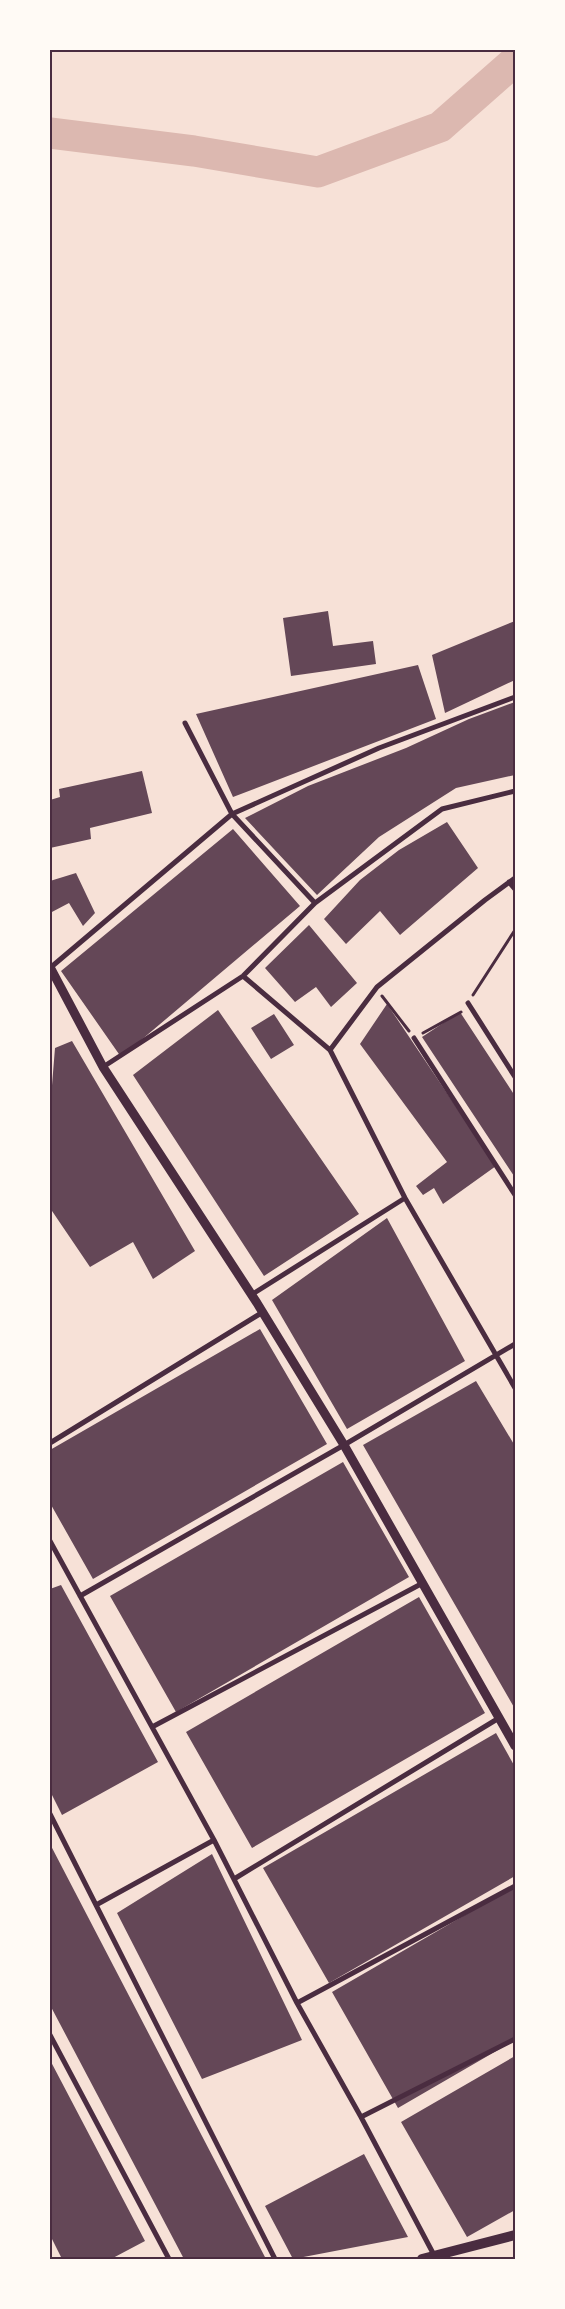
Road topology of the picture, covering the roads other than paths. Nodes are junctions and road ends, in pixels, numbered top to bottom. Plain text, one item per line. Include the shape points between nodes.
1 (515, 697) edge
2 (185, 723) dead end
3 (515, 791) edge
4 (232, 814) junction
5 (515, 878) edge
6 (509, 882) junction
7 (515, 889) edge
8 (316, 903) junction
9 (50, 968) edge
10 (243, 976) junction
11 (468, 1002) road end
12 (414, 1038) road end
13 (330, 1050) junction
14 (103, 1067) junction
15 (515, 1077) edge
16 (515, 1195) edge
17 (406, 1198) junction
18 (252, 1295) junction
19 (263, 1313) junction
20 (515, 1344) edge
21 (496, 1355) junction
22 (515, 1388) edge
23 (50, 1443) edge
24 (344, 1445) junction
25 (50, 1540) edge
26 (421, 1584) junction
27 (80, 1596) junction
28 (498, 1718) junction
29 (152, 1727) junction
30 (515, 1746) edge
31 (50, 1814) edge
32 (214, 1840) junction
33 (234, 1878) junction
34 (515, 1886) edge
35 (96, 1905) junction
36 (297, 2003) junction
37 (50, 2035) edge
38 (515, 2039) edge
39 (361, 2117) junction
40 (515, 2235) edge
41 (434, 2255) junction
42 (169, 2259) edge
43 (275, 2259) edge
44 (422, 2259) edge

1 - 4 street via 379,748
2 - 4 street
3 - 8 street via 442,809
4 - 8 street
4 - 9 street
5 - 6 street
6 - 7 street
6 - 13 street via 378,987
8 - 10 street
9 - 14 street
10 - 13 street
10 - 14 street
11 - 15 street
12 - 16 street
13 - 17 street
14 - 18 street
17 - 18 street
17 - 21 street
18 - 19 street
19 - 23 street
19 - 24 street
20 - 21 street
21 - 22 street
21 - 24 street
24 - 26 street
24 - 27 street
25 - 27 street
26 - 28 street
26 - 29 street
27 - 29 street
28 - 30 street
28 - 33 street
29 - 32 street
31 - 35 street
32 - 33 street
32 - 35 street
33 - 36 street
34 - 36 street
35 - 43 street
36 - 39 street
37 - 42 street
38 - 39 street
39 - 41 street
40 - 41 main road
41 - 44 main road

